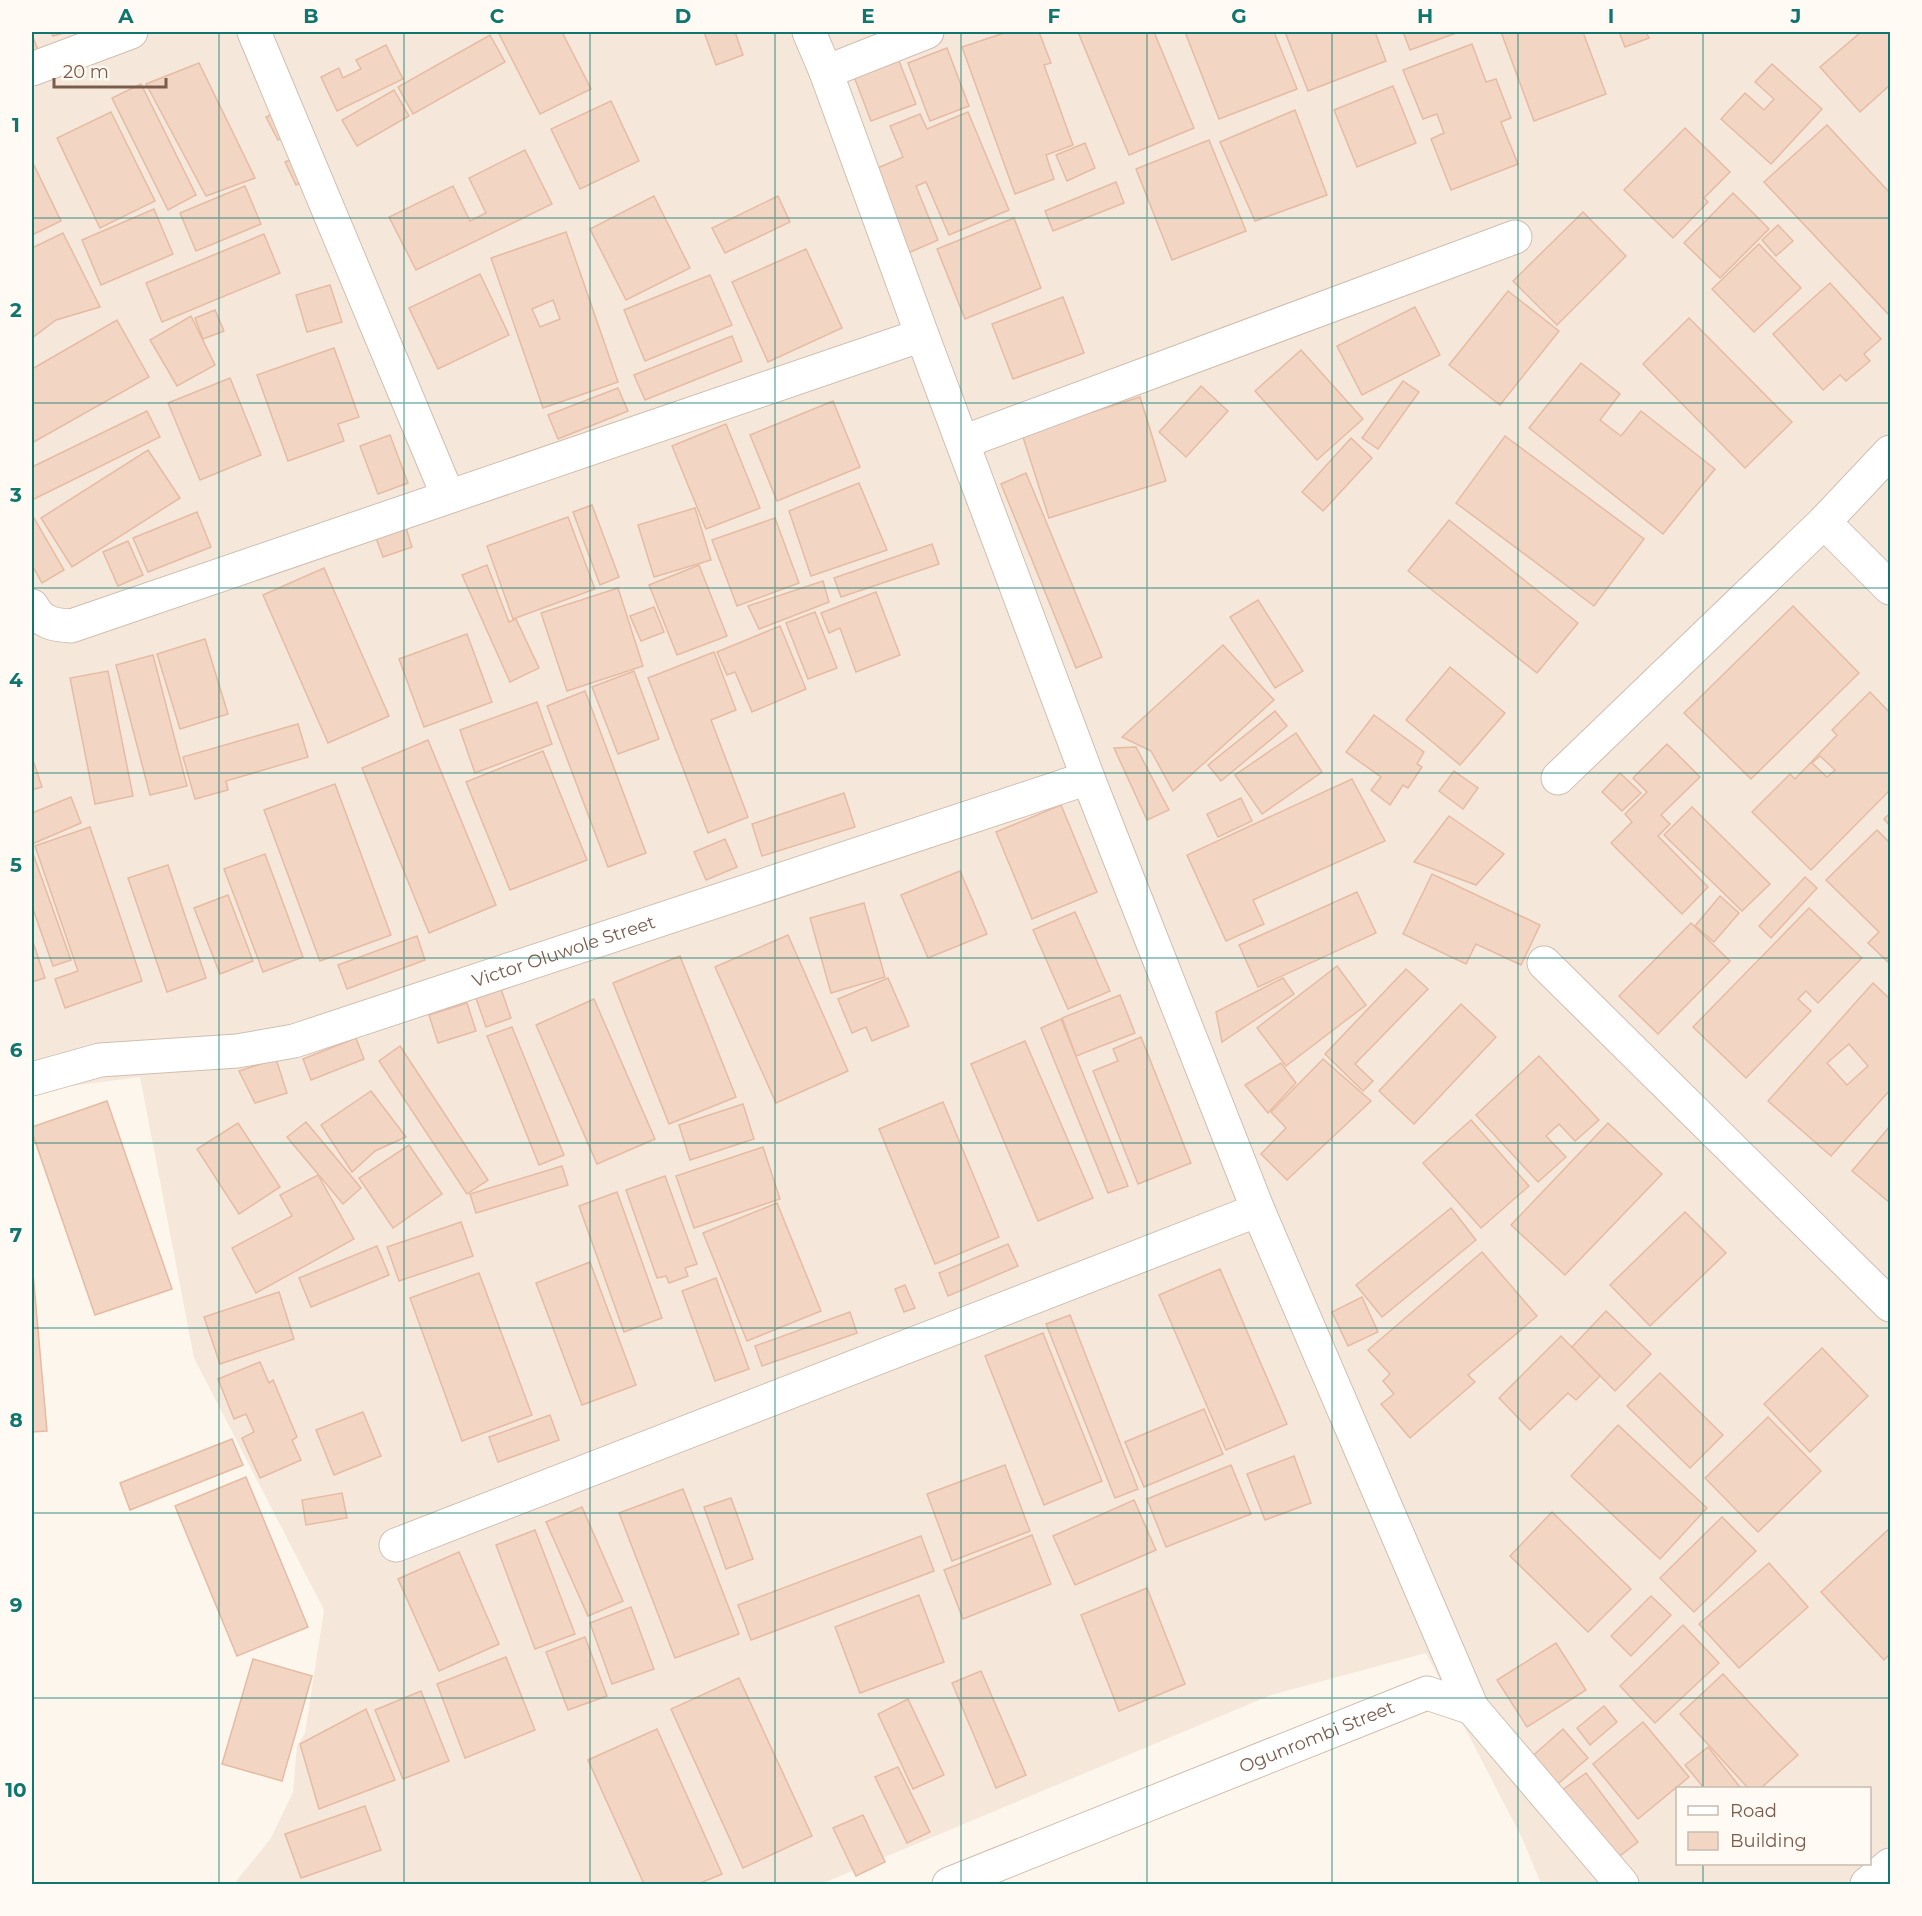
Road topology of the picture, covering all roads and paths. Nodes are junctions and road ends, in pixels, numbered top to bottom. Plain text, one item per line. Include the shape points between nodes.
1 (131, 32) edge
2 (254, 32) edge
3 (809, 32) edge
4 (927, 32) edge
5 (32, 69) edge
6 (826, 72) junction
7 (1515, 237) dead end
8 (921, 335) junction
9 (963, 442) junction
10 (1890, 452) edge
11 (448, 496) junction
12 (1824, 522) junction
13 (1890, 588) edge
14 (32, 606) edge
15 (1088, 777) junction
16 (1558, 778) dead end
17 (1544, 963) dead end
18 (32, 1079) edge
19 (1258, 1210) junction
20 (1890, 1305) edge
21 (396, 1545) dead end
22 (1472, 1708) junction
23 (1890, 1865) edge
24 (949, 1884) edge
25 (1622, 1884) edge
26 (1867, 1884) edge

1 - 5 street
2 - 11 street
3 - 6 street
4 - 6 street
6 - 8 street
7 - 9 street
8 - 9 street
8 - 11 street
9 - 15 street
10 - 12 street
11 - 14 street via 71,626 51,625
12 - 13 street
12 - 16 street
15 - 18 street, Victor Oluwole Street via 294,1041 237,1051 100,1060
15 - 19 street
17 - 20 street
19 - 21 street
19 - 22 street
22 - 24 street, Ogunrombi Street via 1427,1693
22 - 25 street
23 - 26 street

